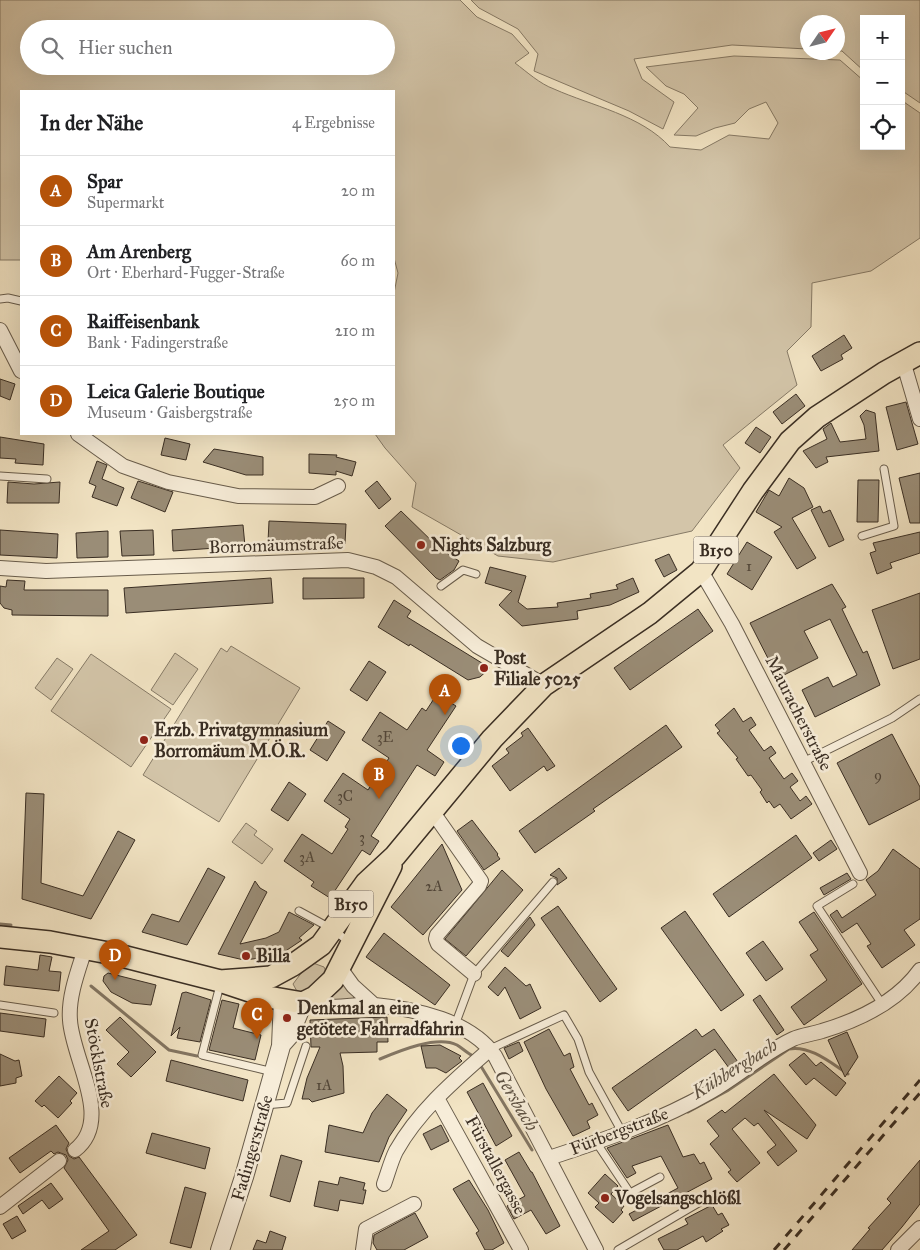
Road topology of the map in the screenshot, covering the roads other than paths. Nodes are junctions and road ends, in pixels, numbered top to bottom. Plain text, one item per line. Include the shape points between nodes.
1 (0, 299) edge
2 (20, 301) edge
3 (0, 330) edge
4 (912, 357) edge
5 (20, 369) edge
6 (920, 419) edge
7 (79, 435) edge
8 (884, 469) dead end
9 (0, 476) edge
10 (47, 478) dead end
11 (338, 486) dead end
12 (862, 536) dead end
13 (0, 568) edge
14 (701, 571) junction
15 (476, 574) dead end
16 (440, 586) dead end
17 (544, 685) junction
18 (920, 699) edge
19 (803, 762) junction
20 (432, 810) junction
21 (395, 856) junction
22 (856, 879) joint
23 (553, 882) dead end
24 (299, 911) dead end
25 (0, 937) edge
26 (342, 937) junction
27 (85, 949) junction
28 (317, 954) junction
29 (340, 968) junction
30 (920, 970) edge
31 (474, 974) junction
32 (220, 981) junction
33 (293, 1001) junction
34 (882, 1004) junction
35 (0, 1005) edge
36 (374, 1005) junction
37 (54, 1013) dead end
38 (455, 1025) junction
39 (306, 1046) dead end
40 (490, 1048) junction
41 (274, 1072) junction
42 (437, 1098) junction
43 (265, 1105) junction
44 (622, 1132) junction
45 (596, 1142) junction
46 (75, 1150) dead end
47 (549, 1158) junction
48 (59, 1162) dead end
49 (660, 1177) dead end
50 (384, 1184) dead end
51 (707, 1198) dead end
52 (414, 1204) dead end
53 (0, 1207) edge
54 (920, 1228) edge
55 (220, 1250) edge
56 (363, 1250) edge
57 (521, 1250) edge
58 (596, 1250) edge
59 (618, 1250) edge
60 (898, 1250) edge

1 - 2 lane
3 - 5 street
4 - 6 street
4 - 14 main road, B150 via 817,417 790,441
7 - 11 street via 123,466 168,482 238,496 315,497
8 - 12 lane via 894,526
9 - 10 lane
13 - 17 street, Borromäumstraße via 46,571 348,560 376,567 396,577 477,646
14 - 17 main road, B150 via 650,613
14 - 19 street, Mauracherstraße
15 - 16 lane via 463,570
17 - 20 main road, B150 via 492,739
18 - 19 lane via 892,718
19 - 22 street, Mauracherstraße
20 - 21 main road, B150
20 - 31 street via 481,881 436,939
21 - 26 main road, B150 via 369,907
21 - 26 main road, B150 via 366,882
22 - 34 lane via 817,906
23 - 31 lane
24 - 26 lane
25 - 27 main road, B150
26 - 28 main road, B150
26 - 29 main road, B150
27 - 32 main road, B150
27 - 46 street, Stöcklstraße via 74,984 70,1020 90,1098 90,1128 84,1143
28 - 29 main road
28 - 32 main road, B150 via 271,977
28 - 33 main road via 292,979
29 - 33 main road, B150 via 315,997
29 - 36 street via 353,986
30 - 34 street, Fürbergstraße via 912,982
31 - 38 lane
32 - 33 main road, B150
32 - 41 lane via 202,1055
33 - 36 street via 320,1007
33 - 41 street, Fadingerstraße
34 - 44 street, Fürbergstraße via 847,1023 793,1040 709,1092
35 - 37 lane
36 - 38 street via 437,1017
38 - 40 street via 474,1033
39 - 43 lane via 287,1103
40 - 42 street
40 - 44 lane via 564,1014 578,1039 589,1072
40 - 47 street
41 - 43 street, Fadingerstraße
42 - 50 street via 395,1153
42 - 57 street, Fürstallergasse
43 - 55 street, Fadingerstraße
44 - 45 street, Fürbergstraße
45 - 47 street, Fürbergstraße
45 - 49 lane via 630,1193
47 - 58 street
48 - 53 street
51 - 59 lane
52 - 56 street via 366,1229
54 - 60 street

